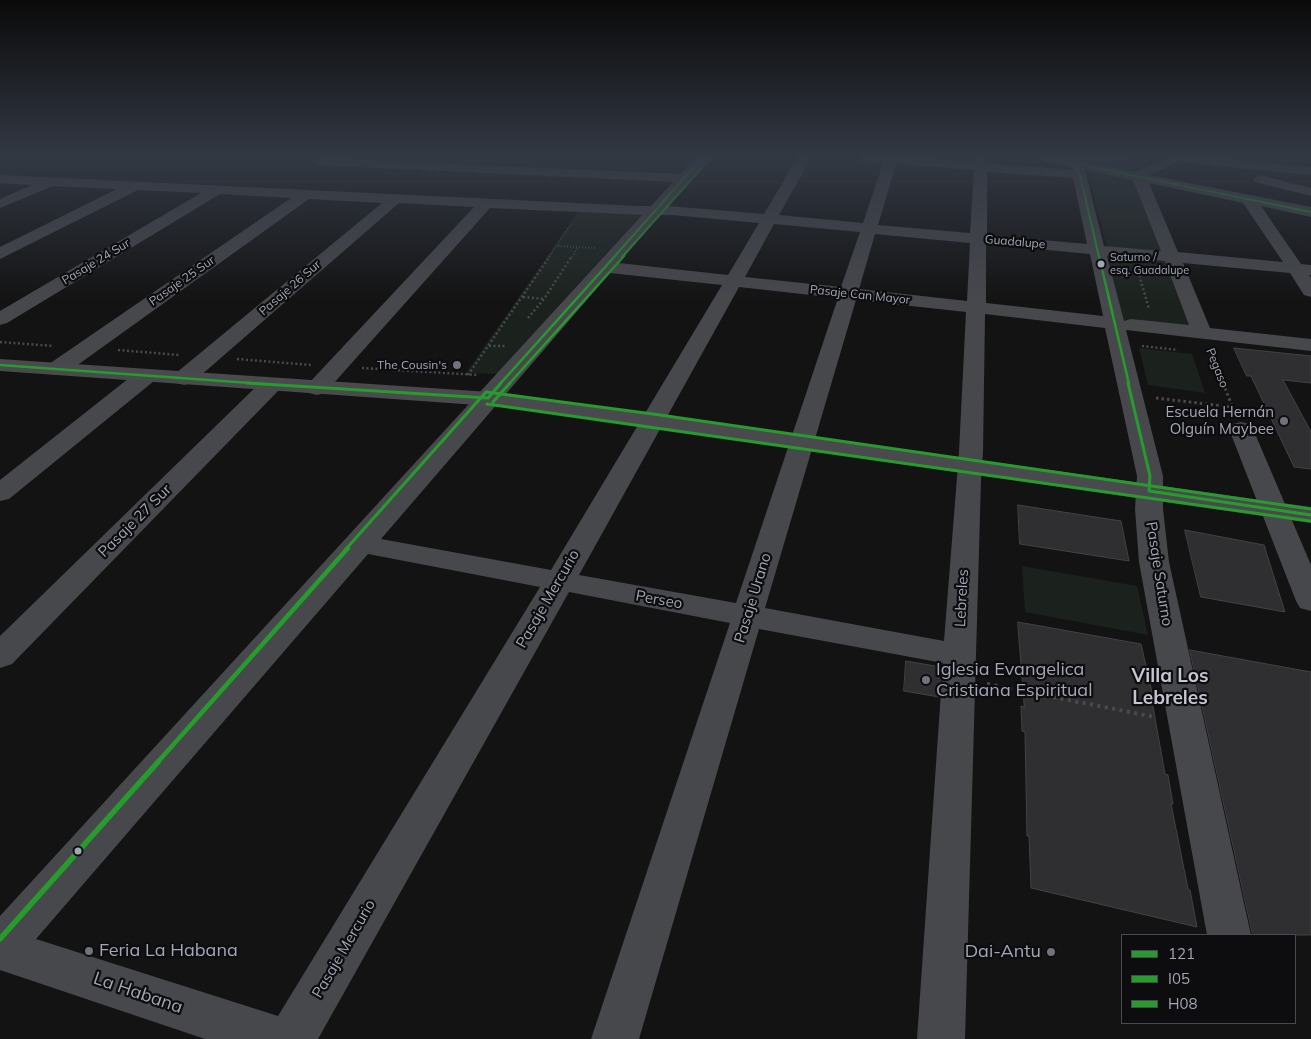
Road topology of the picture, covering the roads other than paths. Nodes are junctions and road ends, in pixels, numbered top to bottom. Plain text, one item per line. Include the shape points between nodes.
1 (94, 206) edge
2 (191, 206) edge
3 (288, 206) edge
4 (386, 206) edge
5 (482, 206) edge
6 (557, 206) edge
7 (659, 206) edge
8 (775, 206) edge
9 (876, 206) edge
10 (979, 206) edge
11 (1086, 206) edge
12 (1151, 206) edge
13 (1254, 206) edge
14 (1282, 206) edge
15 (656, 210) junction
16 (1310, 212) edge
17 (768, 219) junction
18 (869, 228) junction
19 (978, 239) junction
20 (1098, 250) junction
21 (0, 254) edge
22 (1171, 256) junction
23 (606, 267) junction
24 (1303, 269) edge
25 (732, 281) junction
26 (1311, 291) edge
27 (848, 294) junction
28 (976, 308) junction
29 (0, 319) edge
30 (1123, 324) junction
31 (1202, 333) junction
32 (1311, 345) edge
33 (4, 368) edge
34 (58, 369) junction
35 (146, 376) junction
36 (184, 378) junction
37 (475, 382) junction
38 (270, 385) junction
39 (317, 388) junction
40 (1237, 418) road end
41 (652, 420) junction
42 (802, 441) junction
43 (968, 465) junction
44 (1149, 491) junction
45 (0, 493) edge
46 (1274, 509) junction
47 (1311, 515) edge
48 (359, 544) junction
49 (558, 581) junction
50 (1311, 601) edge
51 (748, 616) junction
52 (0, 656) edge
53 (970, 668) junction
54 (1229, 934) edge
55 (0, 948) edge
56 (276, 1039) edge
57 (291, 1039) edge
58 (615, 1039) edge
59 (941, 1039) edge

1 - 21 street
2 - 29 street, Pasaje 24 Sur
3 - 34 street, Pasaje 25 Sur
4 - 36 street, Pasaje 26 Sur
5 - 39 street
6 - 15 street, Guadalupe
7 - 15 street
8 - 17 street, Pasaje Mercurio
9 - 18 street, Pasaje Urano
10 - 19 street, Lebreles
11 - 20 street, Pasaje Saturno
12 - 22 street, Pegaso
13 - 24 street
14 - 16 street
15 - 17 street, Guadalupe
15 - 23 street
17 - 18 street, Guadalupe
17 - 25 street, Pasaje Mercurio
18 - 19 street, Guadalupe
18 - 27 street, Pasaje Urano
19 - 20 street, Guadalupe
19 - 28 street, Lebreles
20 - 22 street, Guadalupe
20 - 30 street, Pasaje Saturno
22 - 24 street, Guadalupe
22 - 31 street, Pegaso
23 - 25 street, Pasaje Can Mayor
23 - 37 street
24 - 26 street
25 - 27 street, Pasaje Can Mayor
25 - 41 street, Pasaje Mercurio
27 - 28 street, Pasaje Can Mayor
27 - 42 street, Pasaje Urano
28 - 30 street, Pasaje Can Mayor
28 - 43 street, Lebreles
30 - 31 street, Pasaje Can Mayor
30 - 44 street, Pasaje Saturno via 1131,395 1150,476
31 - 32 street, Pasaje Can Mayor
33 - 34 main road
34 - 35 main road
35 - 36 main road
35 - 45 street
36 - 38 main road
37 - 39 main road
37 - 41 main road
37 - 48 street
38 - 39 main road
38 - 52 street, Pasaje 27 Sur
40 - 46 street
41 - 42 main road
41 - 49 street, Pasaje Mercurio
42 - 43 main road
42 - 51 street, Pasaje Urano
43 - 44 main road
43 - 53 street, Lebreles
44 - 46 main road
44 - 54 street, Pasaje Saturno via 1154,562
46 - 47 main road
46 - 50 street
48 - 49 street, Perseo
48 - 55 street
49 - 51 street, Perseo
49 - 57 street, Pasaje Mercurio
51 - 53 street, Perseo
51 - 58 street, Pasaje Urano
53 - 59 street, Lebreles
55 - 56 street, La Habana

